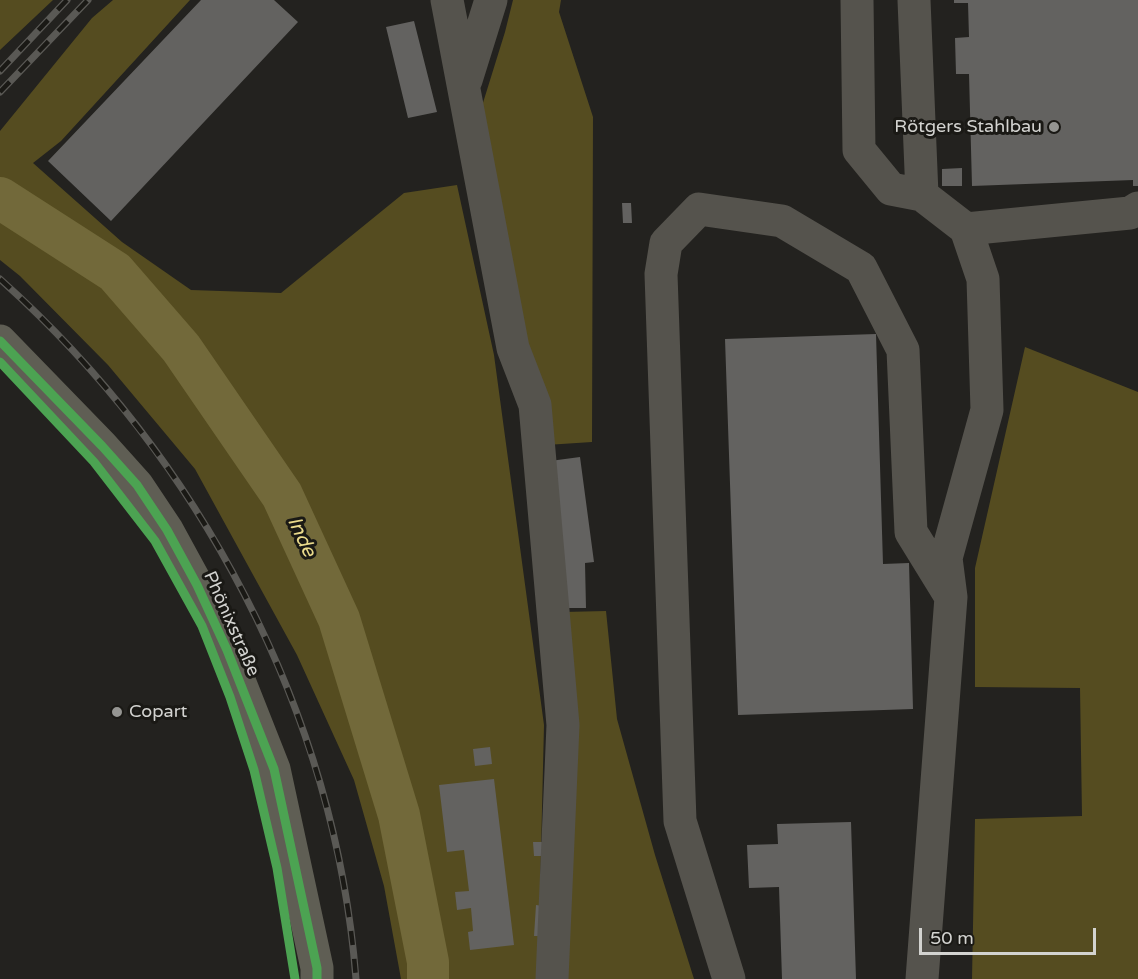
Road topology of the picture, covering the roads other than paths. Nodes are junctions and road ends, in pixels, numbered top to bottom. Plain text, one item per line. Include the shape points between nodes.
1 (447, 0) edge
2 (491, 0) edge
3 (857, 0) edge
4 (914, 0) edge
5 (465, 85) junction
6 (922, 195) junction
7 (1138, 208) edge
8 (966, 229) junction
9 (0, 341) edge
10 (951, 597) junction
11 (317, 979) edge
12 (552, 979) edge
13 (729, 979) edge
14 (922, 979) edge

1 - 5 lane
2 - 5 lane
3 - 6 lane via 859,150 891,189
4 - 6 lane
5 - 12 lane via 513,348 535,405 563,724
6 - 8 lane
7 - 8 lane via 1130,213
8 - 10 lane via 984,279 987,410 946,558
9 - 11 main road, Phönixstraße via 137,485 197,585 274,769
10 - 13 lane via 911,532 903,350 861,268 782,221 699,209 666,243 662,274 680,821
10 - 14 lane

